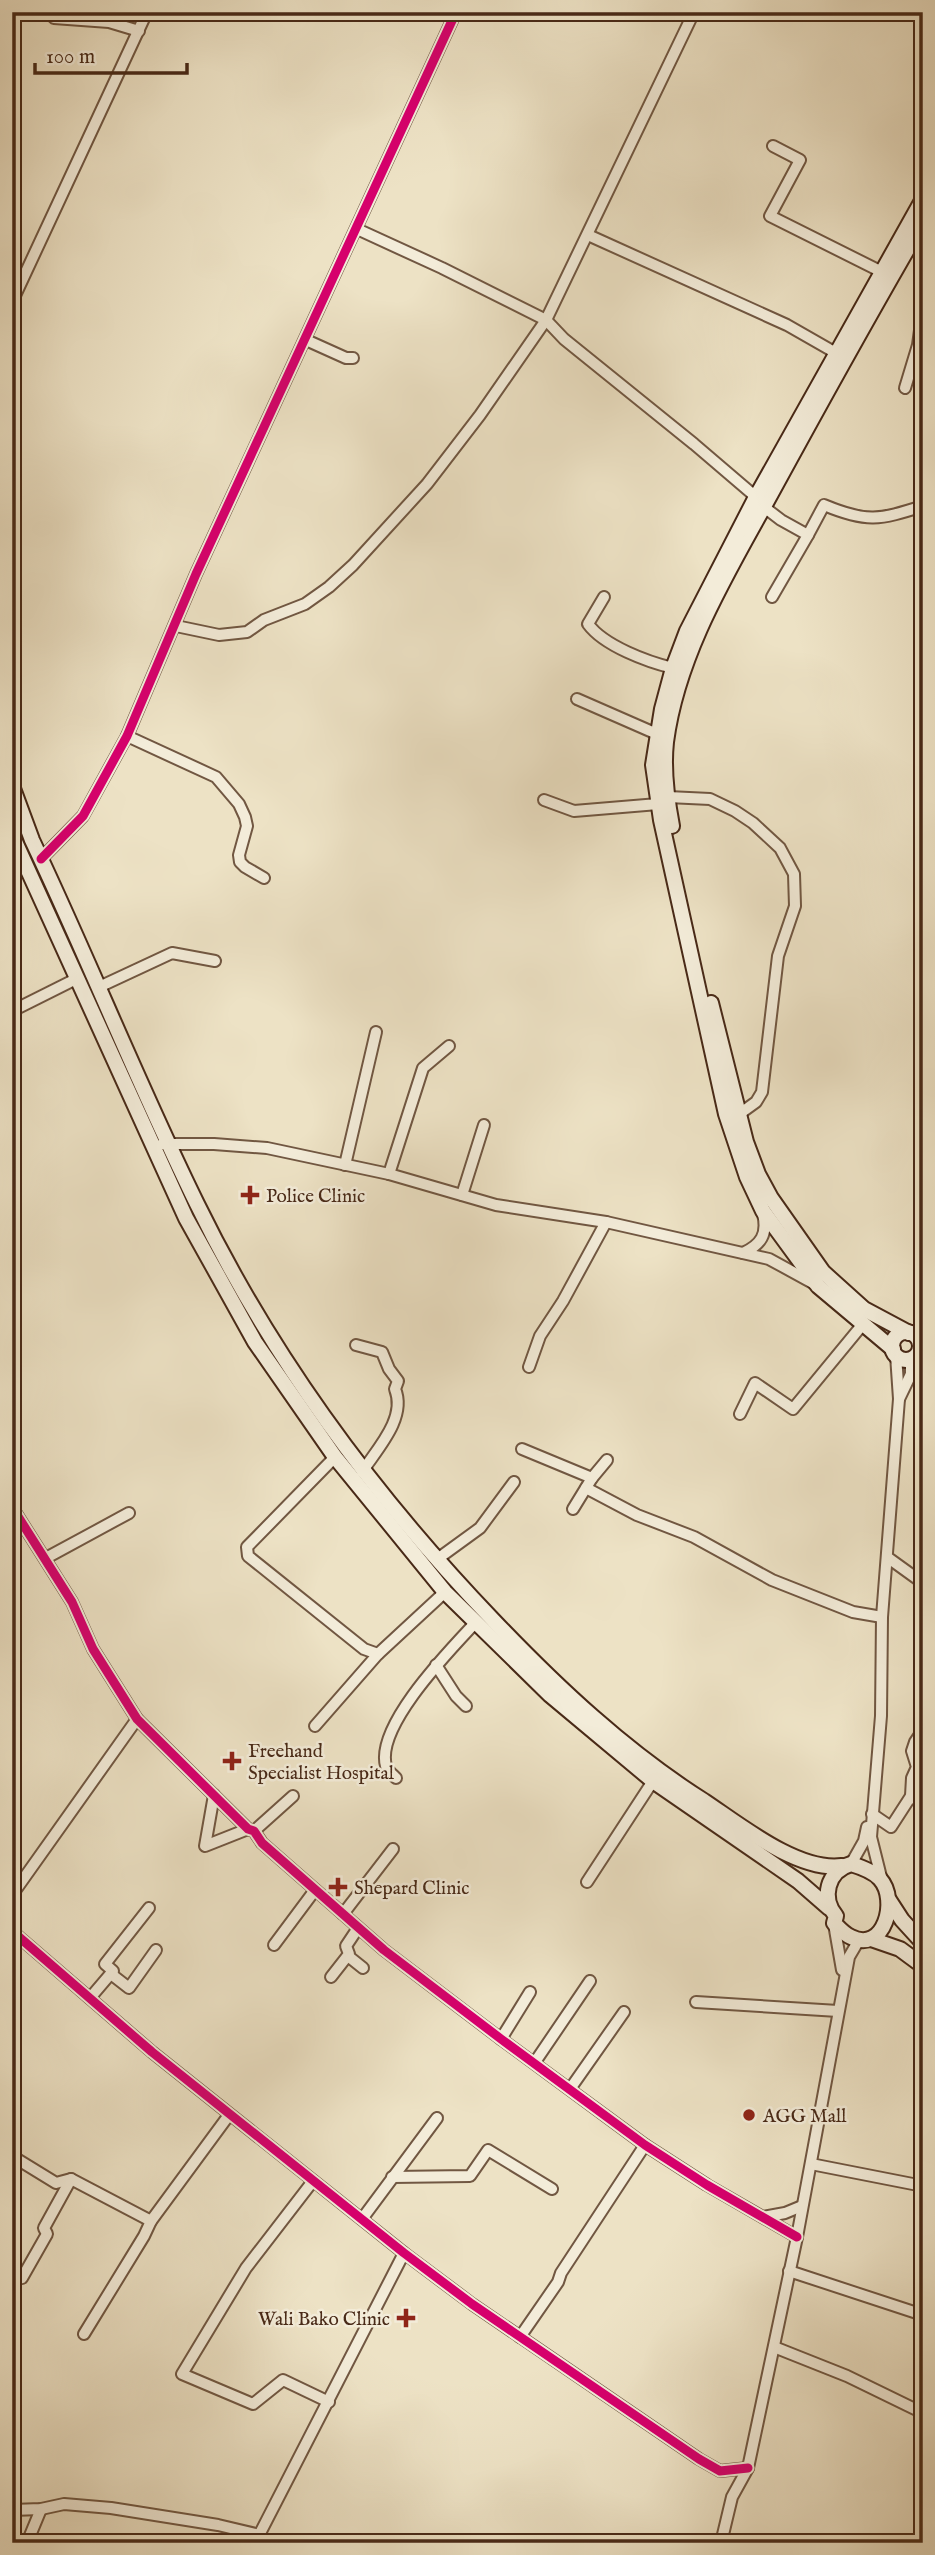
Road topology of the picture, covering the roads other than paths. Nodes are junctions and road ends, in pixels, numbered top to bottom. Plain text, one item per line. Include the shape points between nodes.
1 (148, 12) edge
2 (456, 12) edge
3 (694, 12) edge
4 (54, 18) dead end
5 (139, 31) junction
6 (773, 146) dead end
7 (923, 200) edge
8 (923, 222) edge
9 (357, 229) junction
10 (588, 235) junction
11 (882, 272) junction
12 (12, 302) edge
13 (923, 308) edge
14 (546, 320) junction
15 (306, 340) junction
16 (836, 353) junction
17 (353, 358) dead end
18 (905, 388) dead end
19 (760, 502) junction
20 (923, 506) edge
21 (808, 534) junction
22 (604, 597) dead end
23 (772, 597) dead end
24 (176, 626) junction
25 (673, 668) junction
26 (577, 699) dead end
27 (657, 734) junction
28 (127, 736) junction
29 (12, 786) edge
30 (544, 800) dead end
31 (663, 801) junction
32 (12, 835) edge
33 (15, 854) edge
34 (41, 859) junction
35 (264, 878) dead end
36 (215, 961) dead end
37 (76, 979) junction
38 (99, 987) junction
39 (12, 1011) edge
40 (376, 1032) dead end
41 (449, 1046) dead end
42 (738, 1115) junction
43 (484, 1125) dead end
44 (152, 1144) junction
45 (169, 1144) junction
46 (345, 1165) junction
47 (389, 1174) junction
48 (462, 1195) junction
49 (763, 1211) junction
50 (606, 1222) junction
51 (742, 1253) junction
52 (818, 1286) junction
53 (863, 1324) junction
54 (356, 1345) dead end
55 (917, 1345) edge
56 (894, 1352) junction
57 (529, 1367) dead end
58 (899, 1399) junction
59 (740, 1415) dead end
60 (522, 1449) dead end
61 (335, 1457) junction
62 (607, 1460) dead end
63 (362, 1472) junction
64 (514, 1482) dead end
65 (589, 1483) junction
66 (573, 1509) dead end
67 (13, 1510) edge
68 (129, 1513) dead end
69 (887, 1557) junction
70 (46, 1558) junction
71 (436, 1560) junction
72 (923, 1583) edge
73 (445, 1592) junction
74 (882, 1617) junction
75 (476, 1622) junction
76 (378, 1654) junction
77 (436, 1665) junction
78 (466, 1706) dead end
79 (137, 1719) junction
80 (315, 1726) dead end
81 (923, 1730) edge
82 (912, 1751) junction
83 (923, 1758) edge
84 (396, 1778) dead end
85 (653, 1781) junction
86 (214, 1795) junction
87 (293, 1796) dead end
88 (911, 1796) junction
89 (923, 1805) edge
90 (872, 1814) junction
91 (251, 1830) junction
92 (393, 1849) dead end
93 (846, 1865) junction
94 (882, 1881) junction
95 (587, 1882) dead end
96 (316, 1890) junction
97 (12, 1895) edge
98 (889, 1899) junction
99 (149, 1908) dead end
100 (829, 1908) junction
101 (343, 1914) junction
102 (834, 1923) junction
103 (358, 1928) junction
104 (13, 1934) edge
105 (865, 1939) junction
106 (923, 1942) edge
107 (274, 1945) dead end
108 (156, 1950) dead end
109 (348, 1956) junction
110 (923, 1966) edge
111 (363, 1968) dead end
112 (111, 1974) junction
113 (331, 1977) dead end
114 (590, 1981) dead end
115 (530, 1992) dead end
116 (841, 1994) junction
117 (90, 1998) junction
118 (696, 2002) dead end
119 (838, 2011) junction
120 (624, 2012) dead end
121 (501, 2039) junction
122 (536, 2062) junction
123 (570, 2089) junction
124 (229, 2115) junction
125 (438, 2118) dead end
126 (645, 2145) junction
127 (12, 2156) edge
128 (811, 2164) junction
129 (392, 2177) junction
130 (71, 2179) junction
131 (313, 2181) junction
132 (923, 2186) edge
133 (552, 2189) dead end
134 (802, 2206) junction
135 (763, 2217) junction
136 (362, 2219) junction
137 (151, 2221) junction
138 (797, 2237) junction
139 (404, 2253) junction
140 (789, 2271) junction
141 (12, 2274) edge
142 (923, 2315) edge
143 (84, 2334) dead end
144 (520, 2336) junction
145 (774, 2347) junction
146 (329, 2402) junction
147 (923, 2413) edge
148 (748, 2468) junction
149 (41, 2509) junction
150 (12, 2510) edge
151 (257, 2539) edge
152 (27, 2543) edge
153 (722, 2543) edge

1 - 5 street
2 - 9 street
3 - 10 street
4 - 5 street via 109,22
5 - 12 street
6 - 11 street via 800,160 770,216
7 - 11 main road
8 - 19 main road
9 - 14 street
9 - 15 street
10 - 14 street
10 - 16 street via 776,319
11 - 16 main road
13 - 18 street
14 - 19 street
14 - 24 street via 427,484 328,587 305,604 247,632 219,635
15 - 17 street
15 - 24 street
16 - 19 main road
19 - 21 street
19 - 25 main road via 692,621
19 - 31 main road via 698,634 677,692 666,742
20 - 21 street via 877,518 852,517 824,505
21 - 23 street
22 - 25 street via 591,628 649,662
24 - 28 street
25 - 27 main road
26 - 27 street
27 - 31 main road via 653,765
28 - 34 street via 83,816
28 - 35 street via 216,777 245,817 240,862
29 - 34 main road
30 - 31 street via 574,811
31 - 42 main road
31 - 42 street via 710,799 735,811 780,848 794,874 795,906 778,956 762,1092
31 - 49 main road via 726,1114
32 - 33 main road
33 - 37 main road
34 - 38 main road
36 - 38 street via 172,953
37 - 39 street
37 - 44 main road
38 - 45 main road
40 - 46 street
41 - 47 street via 423,1068
42 - 55 main road via 758,1174 823,1272
43 - 48 street
44 - 45 street
44 - 61 main road via 186,1218 255,1342
45 - 46 street via 267,1148
45 - 63 main road via 252,1308
46 - 47 street
47 - 48 street
48 - 50 street
49 - 51 street via 764,1236
49 - 52 main road
50 - 51 street
50 - 57 street via 540,1336
51 - 52 street via 775,1262
52 - 53 main road
53 - 56 main road
53 - 59 street via 793,1409 755,1383
54 - 63 street via 382,1352 398,1381 398,1412
55 - 56 main road via 904,1360
55 - 56 main road via 896,1336
55 - 58 street
56 - 58 street
58 - 69 street
60 - 65 street
61 - 73 main road
61 - 76 street via 247,1547 248,1556 364,1649
62 - 65 street
63 - 71 main road
64 - 71 street via 480,1528
65 - 66 street
65 - 74 street via 638,1515 694,1537 772,1580 853,1612
67 - 70 street
68 - 70 street
69 - 72 street
69 - 74 street
70 - 79 street via 93,1649
71 - 93 main road via 544,1674 643,1758 776,1847 823,1868
73 - 75 main road
73 - 76 street
74 - 90 street via 881,1716
75 - 77 street
75 - 85 main road via 550,1695
76 - 80 street
77 - 78 street
77 - 84 street via 412,1695 391,1735 385,1756 387,1769
79 - 86 street
79 - 97 street
81 - 82 street
82 - 83 street
82 - 88 street via 916,1767
85 - 95 street
85 - 100 main road via 798,1881
86 - 91 street
86 - 91 street via 205,1846
87 - 91 street
88 - 89 street
88 - 90 street via 891,1827
90 - 93 street via 864,1841
90 - 94 street via 871,1837
91 - 96 street
92 - 101 street
93 - 94 main road
93 - 100 main road via 833,1874 828,1885
94 - 98 main road
96 - 101 street
96 - 107 street
98 - 105 main road via 889,1911 878,1934
98 - 106 main road
99 - 112 street via 105,1964
100 - 102 main road via 836,1916
101 - 103 street
102 - 105 main road via 850,1937
102 - 116 street via 841,1954
103 - 109 street via 346,1946
103 - 121 street
104 - 117 street
105 - 110 main road via 900,1949
105 - 116 street via 849,1957
108 - 112 street via 129,1988
109 - 111 street
109 - 113 street
112 - 117 street
114 - 122 street
115 - 121 street
116 - 119 street
117 - 124 street
118 - 119 street
119 - 128 street
120 - 123 street
121 - 122 street
122 - 123 street
123 - 126 street
124 - 131 street
124 - 137 street
125 - 129 street
126 - 135 street
126 - 144 street
127 - 130 street via 57,2183
128 - 132 street
128 - 134 street
129 - 133 street via 470,2176 488,2150
129 - 136 street
130 - 137 street
130 - 141 street via 22,2278
131 - 136 street
131 - 146 street via 246,2268 182,2374 253,2404 284,2380
134 - 135 street
134 - 138 street
135 - 138 street
136 - 139 street
137 - 143 street
138 - 140 street
139 - 144 street
139 - 146 street
140 - 142 street
140 - 145 street
144 - 148 street via 709,2465 720,2471
145 - 147 street
145 - 148 street
146 - 151 street
148 - 153 street via 732,2497
149 - 150 street
149 - 151 street via 64,2504 111,2508 218,2525
149 - 152 street

